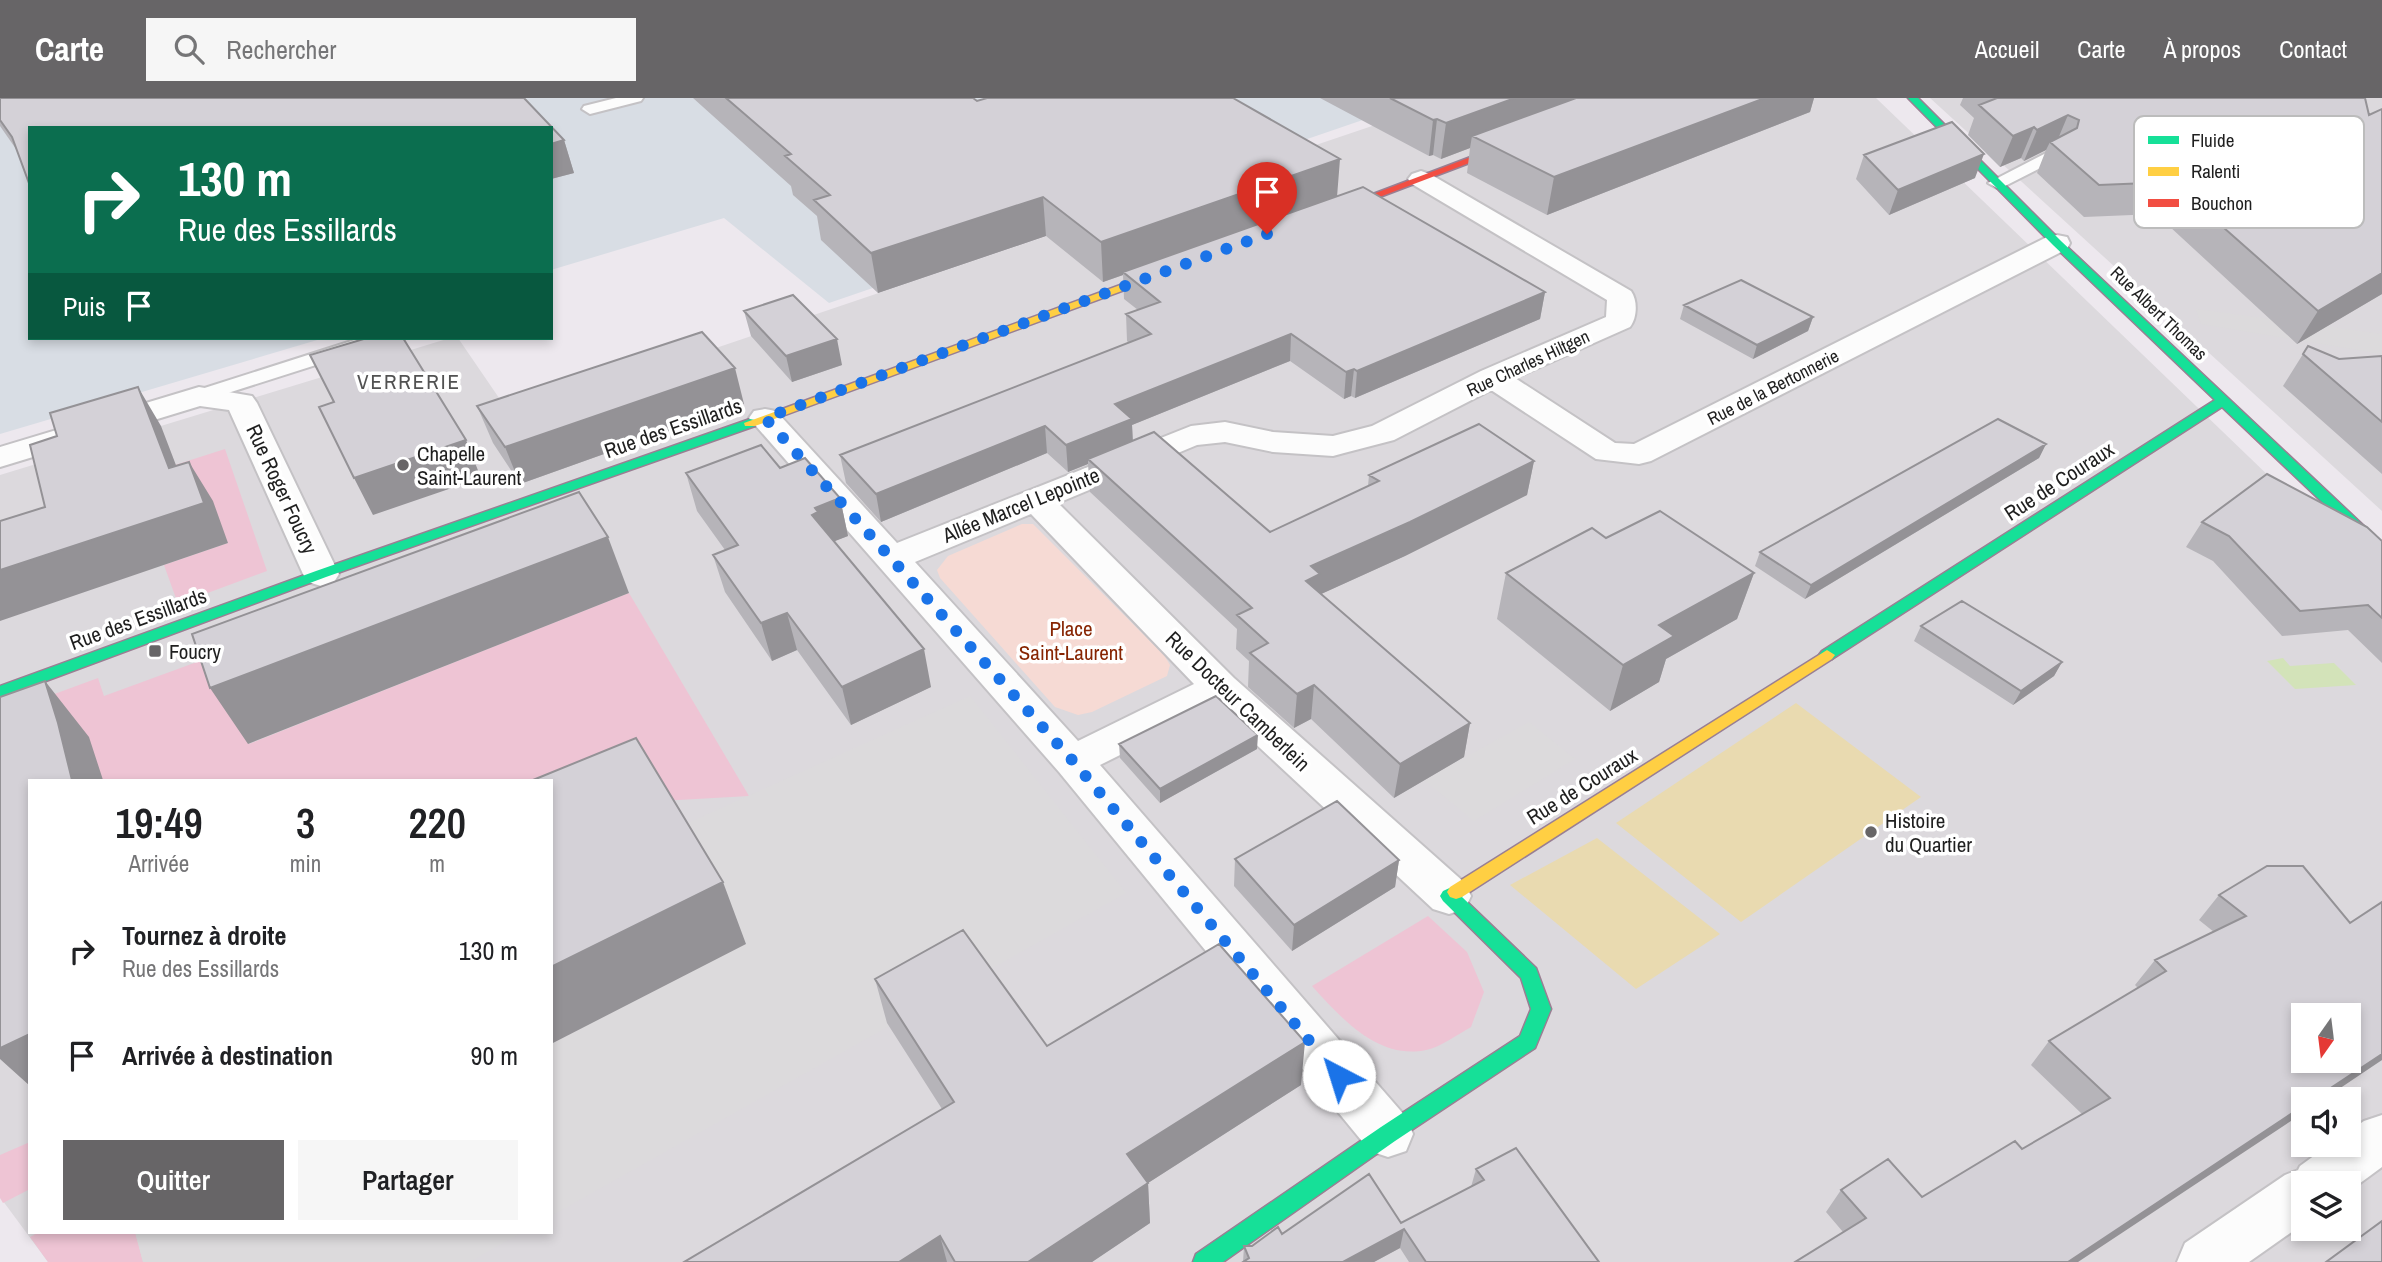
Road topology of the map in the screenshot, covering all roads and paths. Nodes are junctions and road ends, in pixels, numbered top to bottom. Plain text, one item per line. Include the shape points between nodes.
1 (635, 98) edge
2 (1913, 98) edge
3 (590, 109) dead end
4 (1534, 136) edge
5 (2056, 153) edge
6 (1421, 179) junction
7 (1997, 183) junction
8 (1319, 216) edge
9 (2057, 243) junction
10 (1191, 262) edge
11 (375, 340) edge
12 (1492, 377) junction
13 (199, 396) junction
14 (2222, 401) junction
15 (765, 418) junction
16 (1191, 436) joint
17 (0, 457) edge
18 (541, 496) junction
19 (1035, 499) junction
20 (555, 519) edge
21 (2382, 551) edge
22 (891, 559) junction
23 (321, 573) junction
24 (1220, 688) junction
25 (0, 692) edge
26 (1073, 761) junction
27 (1449, 896) junction
28 (1388, 1134) junction
29 (2382, 1138) edge
30 (2335, 1171) edge
31 (2291, 1201) edge
32 (1204, 1262) edge
33 (2204, 1262) edge

1 - 3 lane
2 - 7 street, Rue Albert Thomas
4 - 6 street
5 - 7 lane
6 - 8 street
6 - 12 street, Rue Charles Hiltgen via 1621,297 1620,321
7 - 9 street, Rue Albert Thomas
9 - 12 street, Rue de la Bertonnerie via 1639,454 1607,452
9 - 14 street, Rue Albert Thomas
10 - 15 street, Rue des Essillards
11 - 13 lane
12 - 16 street, Rue Charles Hiltgen via 1383,433 1333,446 1273,442 1225,432
13 - 17 street, Rue Roger Foucry
13 - 23 street, Rue Roger Foucry via 241,403
14 - 21 street, Rue Albert Thomas
14 - 27 street, Rue de Couraux
15 - 18 street, Rue des Essillards
15 - 22 street
16 - 19 street, Allée Marcel Lepointe
18 - 20 lane
18 - 23 street, Rue des Essillards
19 - 22 street, Allée Marcel Lepointe
19 - 24 street, Rue Docteur Camberlein
22 - 26 street
23 - 25 street, Rue des Essillards
24 - 26 street
24 - 27 street, Rue Docteur Camberlein
26 - 28 street
27 - 28 street via 1528,974 1541,1009 1528,1042
28 - 32 street
29 - 30 street
31 - 33 street

